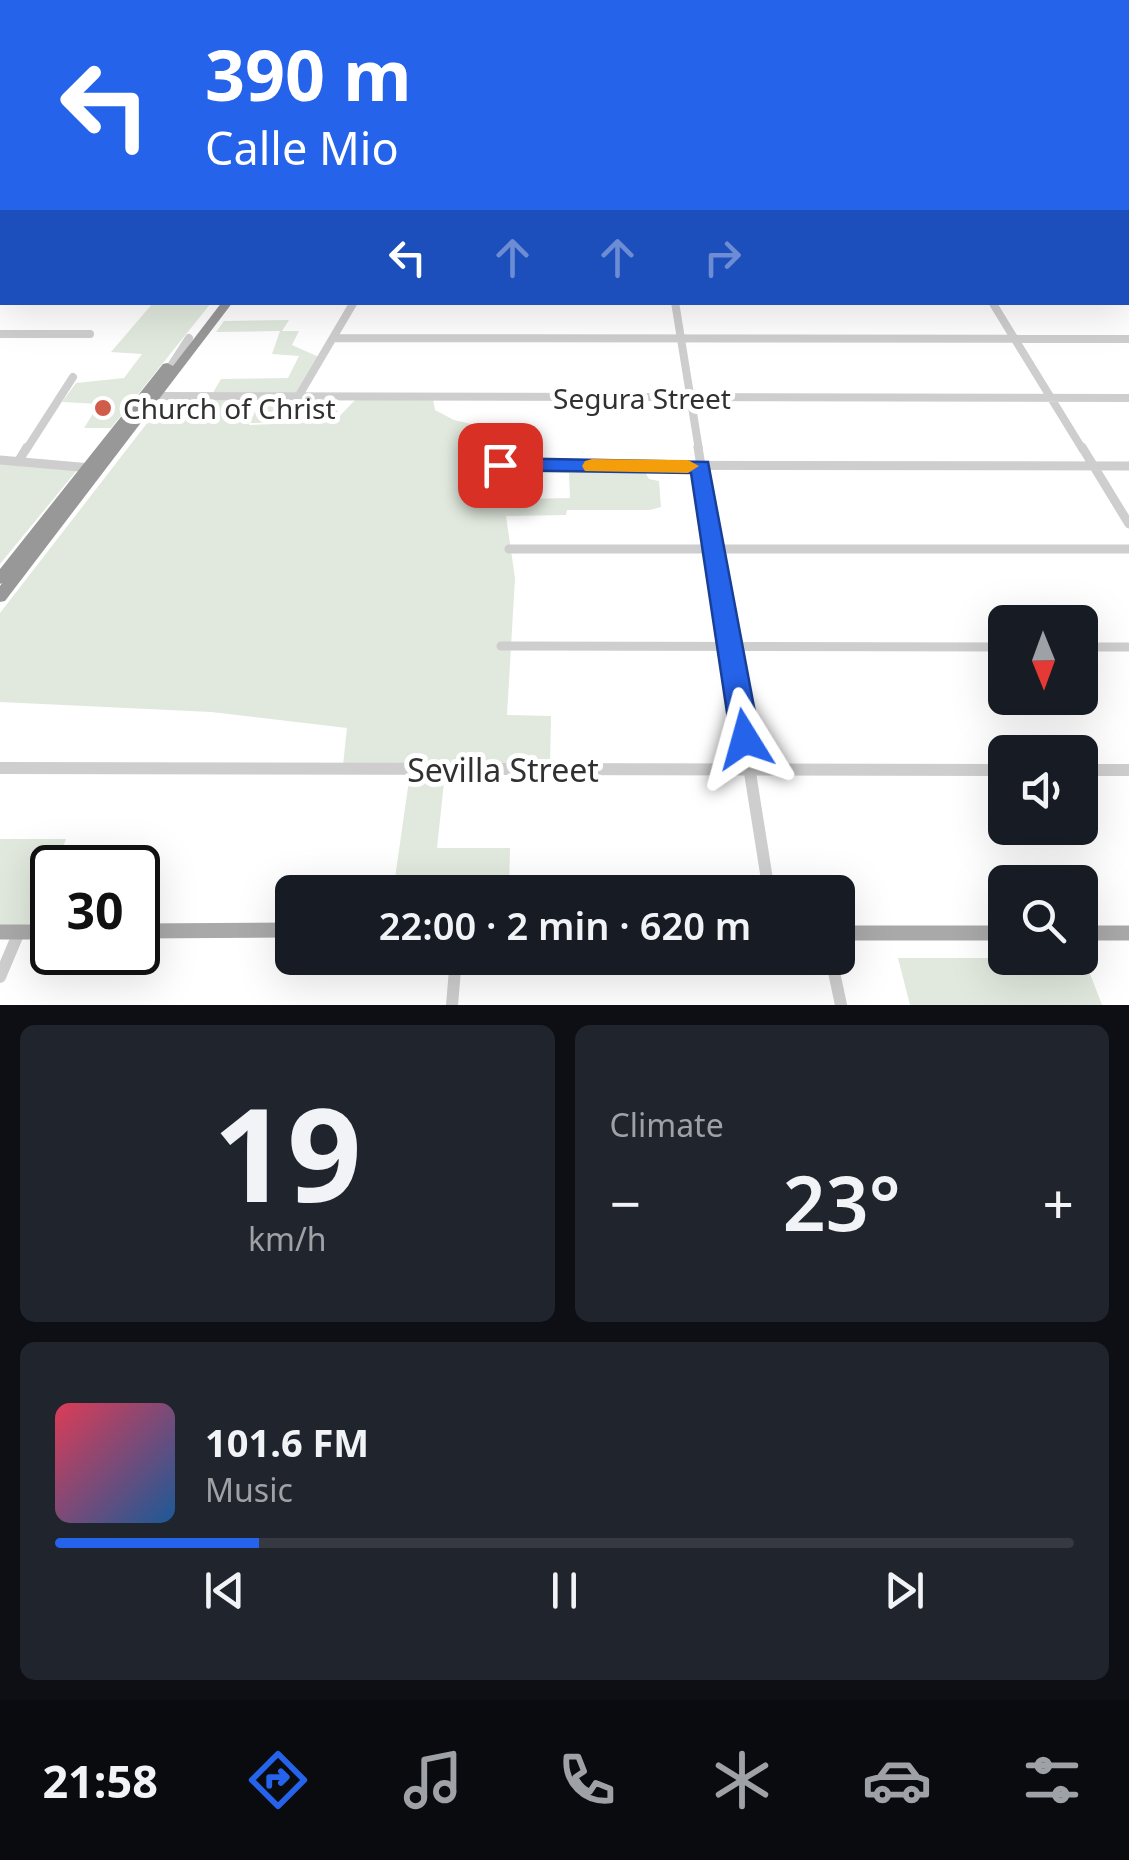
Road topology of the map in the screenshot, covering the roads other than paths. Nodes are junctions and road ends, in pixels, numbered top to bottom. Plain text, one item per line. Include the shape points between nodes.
1 (215, 305) edge
2 (226, 305) edge
3 (352, 305) edge
4 (675, 305) edge
5 (994, 305) edge
6 (0, 334) edge
7 (90, 334) dead end
8 (189, 338) junction
9 (333, 338) junction
10 (1015, 338) junction
11 (681, 339) junction
12 (1129, 339) edge
13 (73, 378) dead end
14 (155, 397) junction
15 (298, 398) junction
16 (691, 398) junction
17 (1051, 398) junction
18 (1129, 398) edge
19 (0, 460) edge
20 (18, 462) junction
21 (500, 465) dead end
22 (701, 466) junction
23 (1094, 466) junction
24 (1129, 466) edge
25 (93, 468) junction
26 (1129, 524) edge
27 (714, 547) junction
28 (509, 549) dead end
29 (1129, 549) edge
30 (0, 579) edge
31 (0, 597) edge
32 (501, 646) dead end
33 (1098, 647) edge
34 (1129, 647) edge
35 (988, 648) edge
36 (732, 649) junction
37 (0, 768) edge
38 (750, 769) junction
39 (988, 770) edge
40 (1098, 770) edge
41 (1129, 770) edge
42 (766, 875) edge
43 (275, 930) edge
44 (160, 931) edge
45 (0, 932) edge
46 (19, 932) junction
47 (30, 932) edge
48 (855, 933) edge
49 (988, 933) edge
50 (1098, 933) edge
51 (1129, 933) edge
52 (455, 975) edge
53 (835, 975) edge
54 (0, 977) edge
55 (452, 1005) edge
56 (841, 1005) edge

1 - 8 highway
2 - 14 highway
3 - 9 street
4 - 11 street
5 - 10 street
6 - 7 street
8 - 14 street via 152,392
8 - 25 highway
9 - 11 street
9 - 15 street
10 - 11 street
10 - 12 street
10 - 17 street
11 - 16 street
13 - 20 street
14 - 15 street, Segura Street
14 - 25 highway
15 - 16 street, Segura Street
16 - 17 street, Segura Street
16 - 22 street
17 - 18 street, Segura Street
17 - 23 street
19 - 20 street
20 - 25 street
21 - 22 street
22 - 23 street
22 - 27 street
23 - 24 street
23 - 26 street
25 - 30 highway
25 - 31 highway
27 - 28 street
27 - 29 street
27 - 36 street
32 - 36 street
33 - 34 street
35 - 36 street
36 - 38 street
37 - 38 street, Sevilla Street
38 - 39 street, Sevilla Street
38 - 42 street
40 - 41 street
43 - 44 main road
45 - 46 main road
46 - 47 main road
46 - 54 street
48 - 49 main road
50 - 51 main road
52 - 55 street
53 - 56 street

